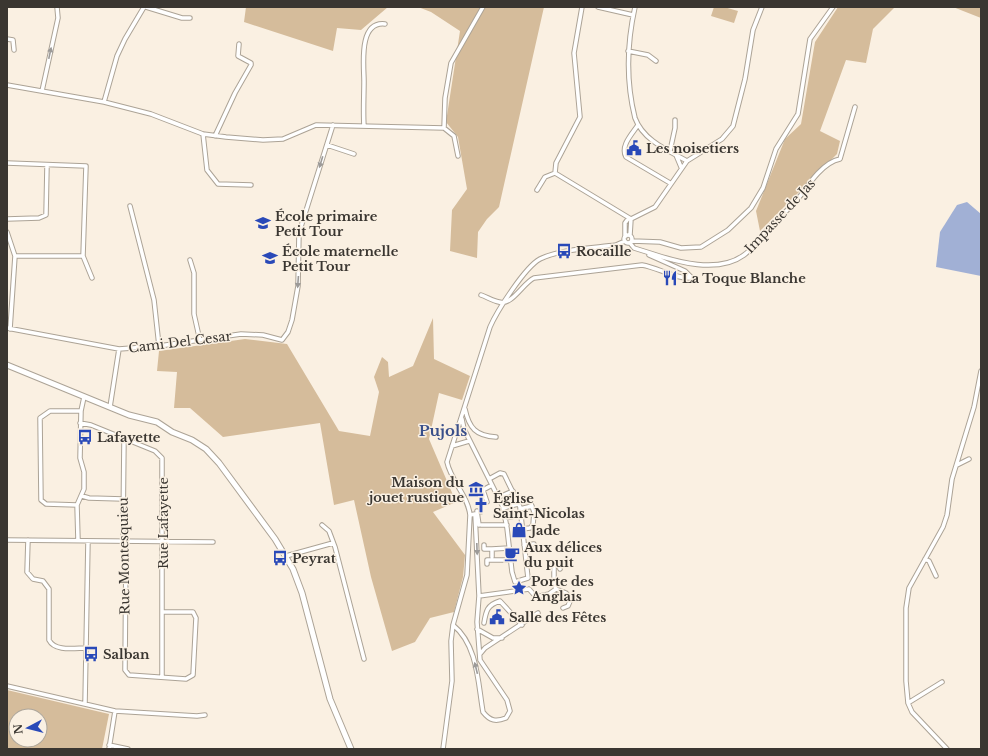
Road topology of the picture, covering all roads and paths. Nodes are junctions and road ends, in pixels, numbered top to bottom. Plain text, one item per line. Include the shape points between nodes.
1 (57, 7) edge
2 (145, 7) edge
3 (483, 7) edge
4 (582, 7) edge
5 (598, 7) edge
6 (635, 7) edge
7 (762, 7) edge
8 (833, 7) edge
9 (634, 15) junction
10 (190, 18) dead end
11 (385, 24) dead end
12 (7, 39) edge
13 (239, 44) dead end
14 (14, 50) dead end
15 (628, 51) junction
16 (656, 61) dead end
17 (7, 85) edge
18 (42, 91) junction
19 (104, 102) junction
20 (855, 107) dead end
21 (675, 120) dead end
22 (333, 125) junction
23 (638, 125) junction
24 (364, 126) junction
25 (444, 128) junction
26 (203, 134) junction
27 (215, 136) junction
28 (327, 145) junction
29 (670, 151) junction
30 (354, 154) dead end
31 (676, 155) junction
32 (458, 156) dead end
33 (687, 161) junction
34 (7, 163) edge
35 (47, 166) junction
36 (681, 168) junction
37 (555, 173) junction
38 (670, 183) junction
39 (251, 185) dead end
40 (537, 190) dead end
41 (130, 206) dead end
42 (7, 219) edge
43 (630, 219) junction
44 (7, 232) edge
45 (630, 235) junction
46 (625, 239) junction
47 (631, 242) junction
48 (650, 253) junction
49 (15, 256) junction
50 (83, 256) junction
51 (190, 260) dead end
52 (92, 278) dead end
53 (7, 286) edge
54 (12, 289) junction
55 (481, 295) dead end
56 (504, 302) junction
57 (8, 329) edge
58 (200, 341) junction
59 (159, 346) junction
60 (118, 349) junction
61 (7, 365) edge
62 (980, 371) edge
63 (84, 397) junction
64 (110, 407) junction
65 (464, 408) junction
66 (80, 411) junction
67 (461, 418) junction
68 (80, 423) junction
69 (496, 437) dead end
70 (124, 438) junction
71 (469, 441) junction
72 (452, 446) junction
73 (969, 459) dead end
74 (957, 465) junction
75 (489, 479) junction
76 (492, 485) junction
77 (513, 491) junction
78 (82, 496) junction
79 (499, 497) junction
80 (123, 499) junction
81 (486, 500) dead end
82 (530, 501) dead end
83 (518, 504) junction
84 (77, 505) junction
85 (532, 506) junction
86 (503, 508) junction
87 (520, 509) junction
88 (477, 514) junction
89 (470, 515) junction
90 (521, 515) junction
91 (505, 518) junction
92 (322, 525) dead end
93 (508, 527) junction
94 (522, 527) junction
95 (7, 540) edge
96 (28, 540) junction
97 (78, 540) junction
98 (88, 541) junction
99 (125, 541) junction
100 (163, 541) junction
101 (212, 542) dead end
102 (333, 543) junction
103 (534, 544) dead end
104 (484, 545) dead end
105 (524, 545) junction
106 (509, 548) junction
107 (492, 549) junction
108 (286, 556) junction
109 (492, 558) dead end
110 (925, 559) junction
111 (510, 560) junction
112 (487, 564) dead end
113 (560, 568) dead end
114 (936, 576) dead end
115 (556, 589) junction
116 (479, 596) junction
117 (563, 608) dead end
118 (163, 612) junction
119 (538, 613) dead end
120 (484, 623) dead end
121 (454, 625) junction
122 (522, 625) junction
123 (477, 629) junction
124 (502, 638) junction
125 (87, 648) junction
126 (480, 654) junction
127 (364, 659) dead end
128 (162, 677) junction
129 (942, 682) dead end
130 (7, 686) edge
131 (908, 703) junction
132 (85, 704) junction
133 (115, 711) junction
134 (205, 715) dead end
135 (109, 747) edge
136 (128, 749) edge
137 (351, 749) edge
138 (443, 749) edge
139 (946, 749) edge

18 -> 1 street via 58,18
2 - 10 street
2 - 19 street via 122,45
3 - 25 street via 451,63 445,98
4 - 37 street via 574,53 580,117 556,163
5 - 9 street
6 - 9 street
7 - 33 street via 753,30 745,79 733,126 722,139
8 - 47 street via 810,39 798,114 776,149 763,188 751,208 728,230 700,247 688,249 660,242
9 - 15 street
11 - 24 street via 372,28 362,50
12 - 14 street via 13,40
13 - 27 street via 238,56 252,63
15 - 16 street via 648,55
15 - 23 street via 633,112
17 - 18 street
18 - 19 street
19 - 26 street via 151,114
20 - 48 street, Impasse de Jas via 840,159 822,170 744,255 722,263 697,265
21 - 29 street
22 - 24 street
22 - 27 street via 316,125 283,139
22 - 28 street
23 - 29 street via 648,138
23 - 38 street via 625,145 626,157
24 - 25 street
25 - 32 street via 454,136
26 - 27 street
26 - 39 street via 207,170 218,184
28 - 30 street
28 -> 58 street, Cami Del Cesar via 299,232 298,286 288,332 282,340 263,335 242,334
29 - 31 street
31 - 33 street
31 - 36 street
33 - 36 street
34 - 35 street
35 - 42 street via 46,215 39,218
35 - 50 street via 86,166
36 - 38 street
37 - 40 street via 545,177
37 - 43 street
38 - 43 street via 655,207
41 - 59 street via 154,300
43 - 45 street
43 - 46 street via 625,224
44 - 49 street
45 - 46 street
45 - 47 street
46 - 47 street
46 - 56 street via 616,245 541,258 531,265
47 - 48 street via 634,248
48 - 56 street via 649,255 685,271 692,278 684,278 656,267 642,265 534,278
49 - 50 street
49 - 54 street
50 - 52 street
51 - 58 street via 194,273 194,314
53 - 54 street
54 - 57 street
55 - 56 street
56 - 65 street via 490,327
57 - 60 street, Cami Del Cesar
58 - 59 street, Cami Del Cesar
59 - 60 street, Cami Del Cesar
60 - 64 street
61 - 63 main road
62 - 74 street
63 - 64 main road
63 - 66 street
64 - 108 main road via 157,422 206,449 219,463
65 - 67 street
65 - 69 street via 473,430 480,436
66 - 68 street
66 - 84 street via 50,411 40,418 41,500 46,504
67 - 71 street
67 - 72 street
68 - 70 street, Rue Lafayette
68 - 78 street via 80,461 85,475
70 - 80 street, Rue Montesquieu
70 - 100 street, Rue Lafayette via 155,451 162,458
71 - 72 street
71 - 75 street
72 - 89 street via 448,456 448,467
73 - 74 street
74 - 110 street via 943,527
75 - 76 street
75 - 77 street via 500,473 504,474
76 - 79 street
76 - 81 street via 482,490
77 - 79 street
77 - 83 street
78 - 80 street
78 - 84 street
79 - 86 street
80 - 99 street, Rue Montesquieu
82 - 85 street
83 - 86 street
83 - 87 street
84 - 97 street
85 - 87 street
85 - 94 street via 533,526
86 - 91 street
87 - 90 street
88 - 89 street
88 - 93 street via 480,525
88 -> 116 street
89 - 121 street via 468,569 464,594
90 - 91 street
90 - 94 street
91 - 93 street
92 - 102 street
93 - 106 street
94 - 105 street
95 - 96 street
96 - 97 street
96 - 125 street via 27,572 33,579 46,583 49,589 51,644 58,648
97 - 98 street
98 - 99 street
98 - 125 street
99 - 100 street
99 - 128 street, Rue Montesquieu via 125,670 132,676
100 - 101 street
100 - 118 street, Rue Lafayette
102 - 108 street
102 - 127 street
103 - 105 street
104 - 107 street via 484,549
105 - 111 street via 528,578 515,582
106 - 107 street
106 - 111 street
107 - 109 street
108 - 137 main road via 302,593 330,699
110 - 114 street via 929,561
110 - 131 street via 909,588 906,608
111 - 112 street via 487,560
113 - 115 street via 554,563
115 - 116 street via 536,597 529,589
115 - 117 street via 566,593 571,599 568,606
116 - 123 street
118 - 128 street, Rue Lafayette
118 - 128 street via 192,612 197,621 193,675 186,679
119 - 122 street
120 - 122 street via 487,608 500,601
126 -> 121 street via 480,660 507,700 510,711 506,718 497,721 484,712 472,655
121 - 138 street via 451,641 452,681
122 - 124 street
123 - 124 street via 493,638
123 - 126 street
124 - 126 street
125 - 132 street
129 - 131 street
130 - 132 street
131 - 139 street via 912,712
132 - 133 street
133 - 134 street
133 - 135 street
135 - 136 street

